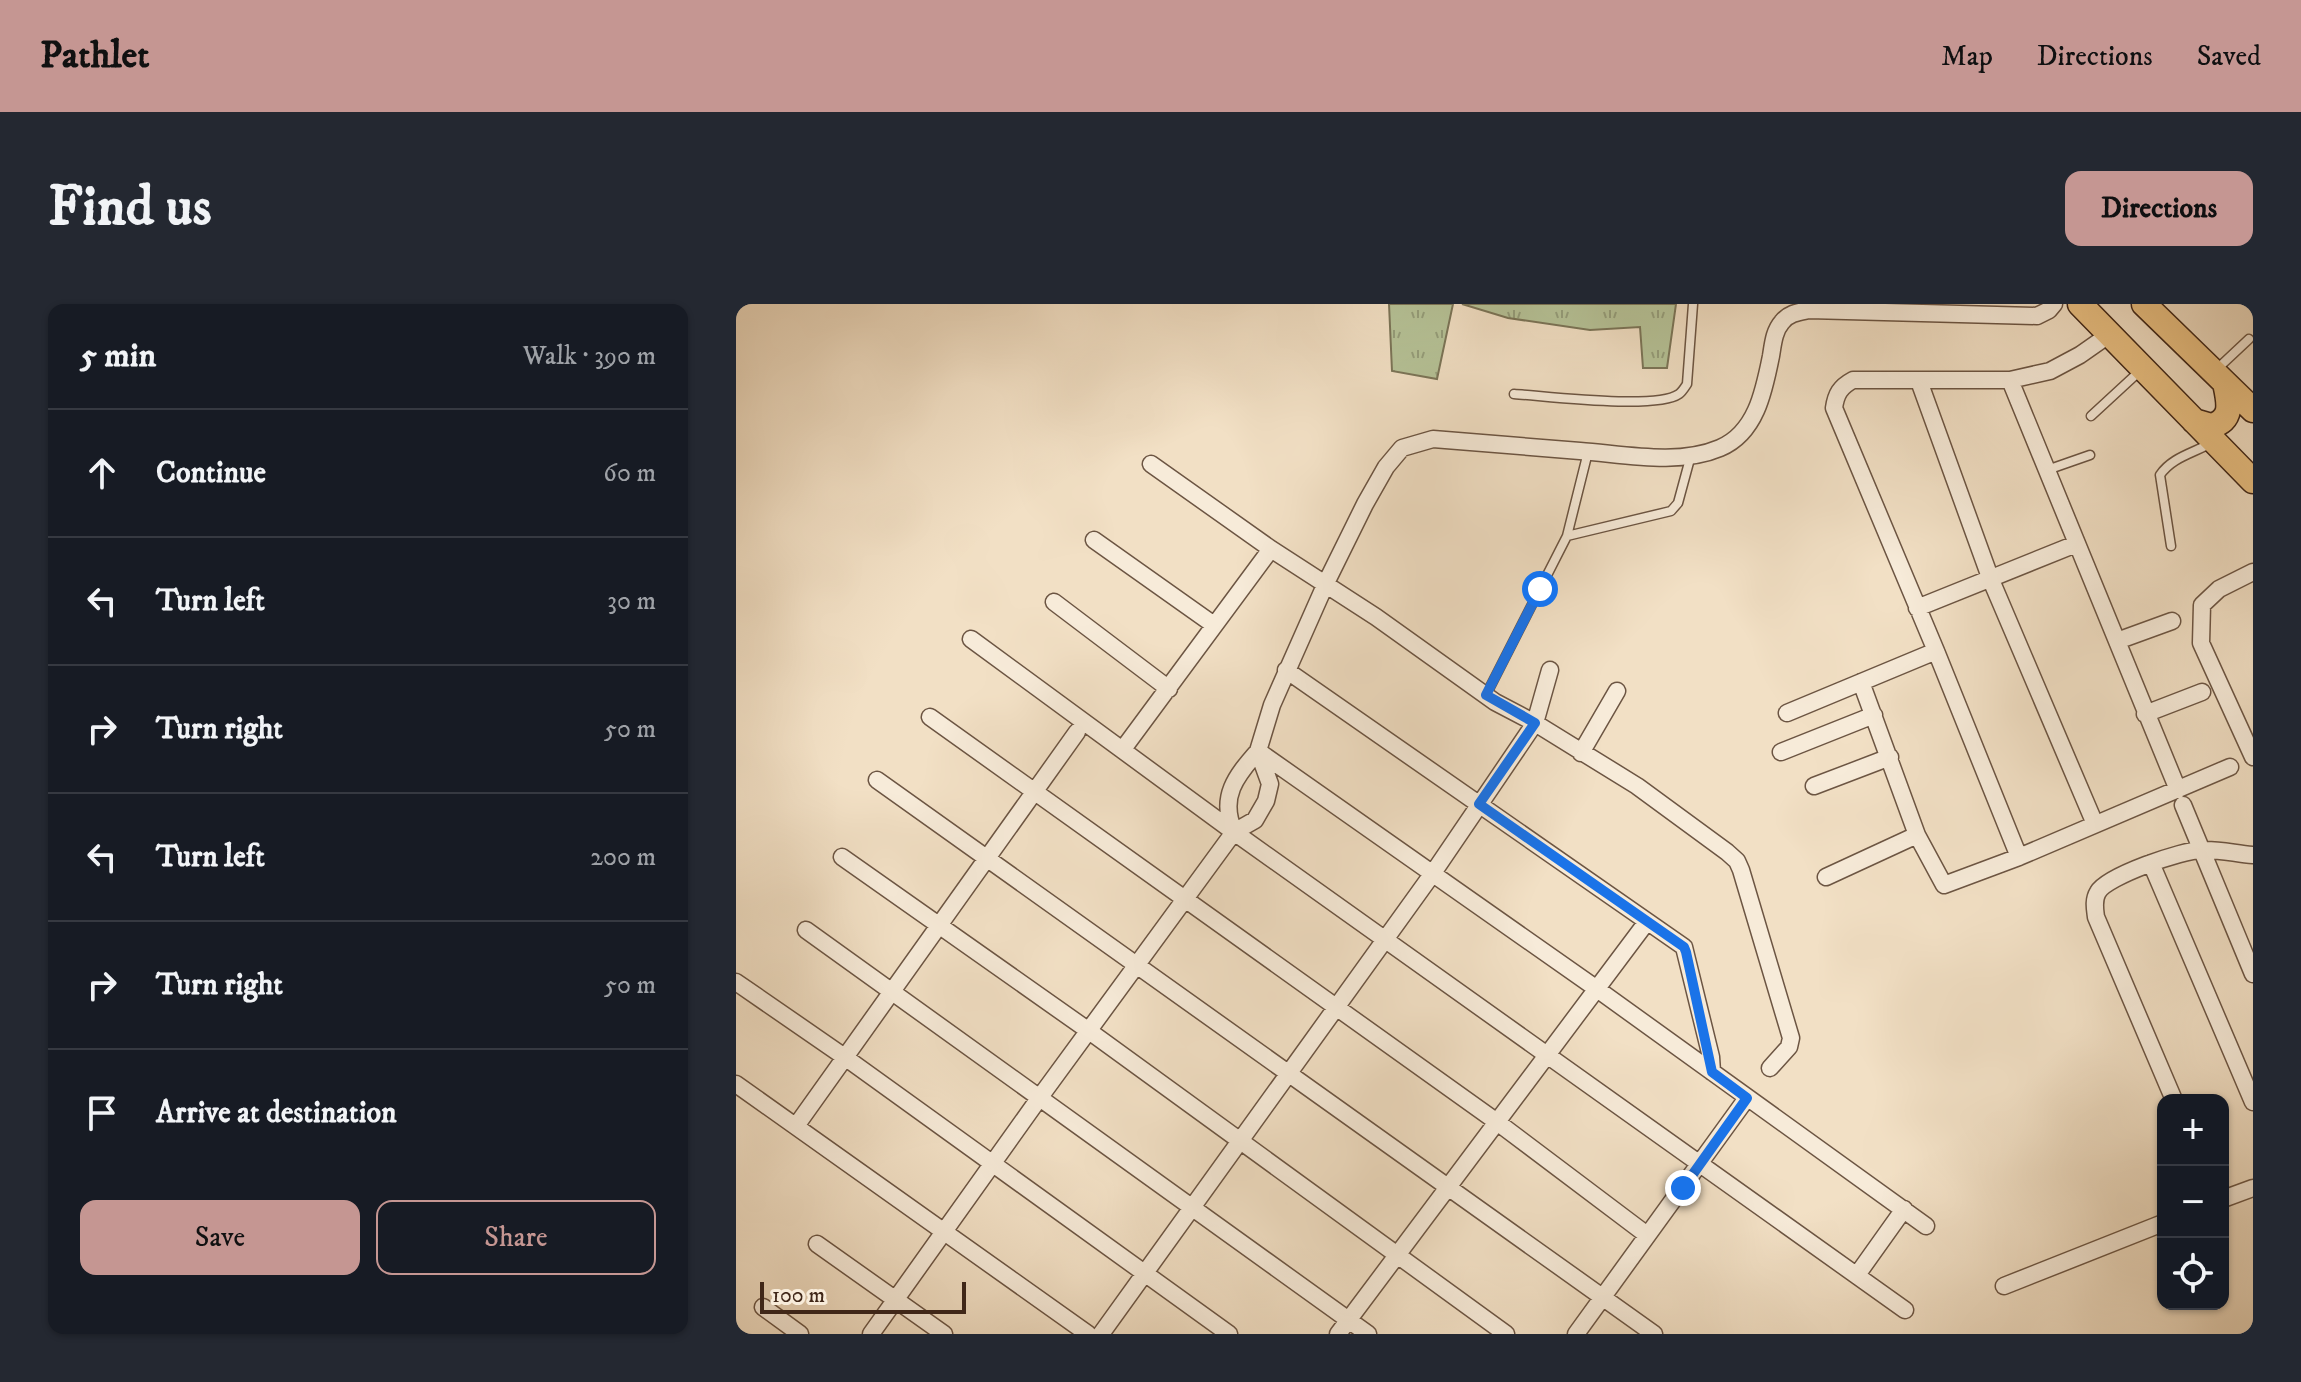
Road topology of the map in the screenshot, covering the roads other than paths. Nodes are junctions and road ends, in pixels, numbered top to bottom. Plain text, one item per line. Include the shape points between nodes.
1 (1693, 304) edge
2 (2054, 304) edge
3 (2080, 304) edge
4 (2144, 304) edge
5 (2110, 334) junction
6 (2249, 339) dead end
7 (2142, 368) junction
8 (2219, 378) junction
9 (2010, 380) junction
10 (1919, 381) junction
11 (1514, 394) dead end
12 (2253, 410) edge
13 (2091, 416) dead end
14 (2194, 421) junction
15 (2214, 442) junction
16 (1589, 451) junction
17 (2253, 454) edge
18 (1691, 455) junction
19 (2090, 455) dead end
20 (1151, 464) dead end
21 (2047, 470) junction
22 (2252, 480) edge
23 (1567, 536) junction
24 (1094, 540) dead end
25 (2076, 544) junction
26 (2171, 546) dead end
27 (1271, 549) junction
28 (2253, 572) edge
29 (1991, 580) junction
30 (1326, 583) junction
31 (1054, 602) dead end
32 (1917, 608) junction
33 (2172, 621) dead end
34 (1214, 625) junction
35 (971, 639) dead end
36 (2117, 641) junction
37 (1936, 651) junction
38 (1286, 670) junction
39 (1550, 670) dead end
40 (1861, 682) junction
41 (1169, 689) junction
42 (1617, 691) dead end
43 (2202, 692) dead end
44 (1486, 695) junction
45 (1787, 713) dead end
46 (2145, 714) junction
47 (1874, 715) junction
48 (930, 717) dead end
49 (1535, 723) junction
50 (1077, 732) dead end
51 (1123, 749) junction
52 (1258, 751) junction
53 (1781, 752) dead end
54 (1581, 753) junction
55 (1890, 757) junction
56 (2253, 757) edge
57 (2230, 767) dead end
58 (877, 780) dead end
59 (1814, 786) dead end
60 (1036, 792) junction
61 (2180, 798) junction
62 (1479, 804) junction
63 (2095, 824) junction
64 (1234, 832) junction
65 (1917, 835) junction
66 (2202, 850) junction
67 (2253, 855) edge
68 (842, 857) dead end
69 (2019, 857) junction
70 (989, 859) junction
71 (2151, 863) junction
72 (1433, 873) junction
73 (1826, 877) dead end
74 (1185, 898) junction
75 (1646, 923) junction
76 (940, 926) junction
77 (806, 930) dead end
78 (1386, 939) junction
79 (1137, 965) junction
80 (2253, 974) edge
81 (736, 982) edge
82 (1597, 989) junction
83 (894, 992) junction
84 (1336, 1006) junction
85 (1089, 1031) junction
86 (1547, 1056) junction
87 (846, 1058) junction
88 (1770, 1068) dead end
89 (1712, 1072) junction
90 (1289, 1073) junction
91 (736, 1084) edge
92 (2171, 1094) edge
93 (1040, 1097) junction
94 (1747, 1098) junction
95 (2253, 1102) edge
96 (1497, 1122) junction
97 (796, 1126) junction
98 (1240, 1140) junction
99 (992, 1163) junction
100 (1700, 1164) junction
101 (1448, 1187) junction
102 (2253, 1188) edge
103 (2229, 1197) edge
104 (1192, 1207) junction
105 (1904, 1209) junction
106 (2157, 1225) edge
107 (1926, 1226) dead end
108 (943, 1232) junction
109 (1647, 1235) junction
110 (817, 1244) dead end
111 (1399, 1254) junction
112 (1145, 1273) junction
113 (1857, 1275) junction
114 (2004, 1286) dead end
115 (1603, 1297) junction
116 (895, 1299) junction
117 (763, 1307) dead end
118 (1905, 1310) dead end
119 (1344, 1327) edge
120 (800, 1334) edge
121 (871, 1334) edge
122 (944, 1334) edge
123 (1088, 1334) edge
124 (1101, 1334) edge
125 (1229, 1334) edge
126 (1368, 1334) edge
127 (1506, 1334) edge
128 (1576, 1334) edge
129 (1654, 1334) edge

1 - 11 lane via 1687,384 1681,394 1629,403
2 - 18 street via 2037,316 1794,313 1775,334 1764,391 1750,423 1719,449
3 - 5 main road
4 - 8 main road
5 - 7 main road
5 - 9 street via 2050,371
6 - 8 lane
7 - 13 lane
7 - 14 main road
8 - 12 main road
8 - 14 main road via 2230,411 2211,426
9 - 10 street
9 - 21 street
10 - 29 street
10 - 32 street via 1853,380 1842,386 1834,408
14 - 15 main road
15 - 22 main road
15 - 26 lane via 2172,460 2160,475
16 - 18 street
16 - 23 lane
16 - 30 street via 1433,439 1402,448 1386,467
17 - 22 main road
18 - 23 lane via 1671,511
19 - 21 lane
20 - 27 street
21 - 25 street
23 - 44 lane
24 - 34 street
25 - 29 street
25 - 36 street
27 - 30 street
27 - 34 street
28 - 56 street via 2219,589 2202,605 2201,643
29 - 32 street
29 - 63 street
30 - 38 street
30 - 44 street
31 - 41 street
32 - 37 street
33 - 36 street
34 - 41 street
35 - 51 street
36 - 46 street
37 - 40 street
37 - 69 street
38 - 52 street
38 - 62 street
39 - 49 street
40 - 45 street
40 - 47 street
41 - 51 street
42 - 54 street
43 - 46 street
44 - 49 street
46 - 61 street
47 - 53 street
47 - 55 street
48 - 60 street
49 - 54 street
49 - 62 street
50 - 60 street
51 - 64 street
52 - 64 street via 1233,784 1227,816
52 - 64 street via 1270,784 1266,801 1255,820
52 - 72 street
54 - 88 street via 1637,786 1737,861 1791,1038
55 - 59 street
55 - 65 street
57 - 61 street
58 - 70 street
60 - 70 street
60 - 74 street
61 - 63 street
61 - 66 street
62 - 72 street
62 - 75 street
63 - 69 street
64 - 74 street
64 - 78 street
65 - 69 street via 1944,885
65 - 73 street
66 - 67 street
66 - 71 street
66 - 80 street
68 - 76 street
70 - 76 street
70 - 79 street
71 - 92 street via 2104,884 2095,902 2096,917
71 - 95 street
72 - 78 street
72 - 82 street
74 - 79 street
74 - 84 street
75 - 82 street
75 - 89 street via 1684,947
76 - 83 street
76 - 85 street
77 - 83 street
78 - 84 street
78 - 86 street
79 - 85 street
79 - 90 street
81 - 87 street
82 - 86 street
82 - 89 street
83 - 87 street
83 - 93 street
84 - 90 street
84 - 96 street
85 - 93 street
85 - 98 street
86 - 96 street
86 - 100 street
87 - 97 street
87 - 99 street
89 - 94 street
90 - 98 street
90 - 101 street
91 - 97 street
93 - 99 street
93 - 104 street
94 - 100 street
94 - 105 street
96 - 101 street
96 - 109 street
97 - 108 street
98 - 104 street
98 - 111 street
99 - 108 street
99 - 112 street
100 - 109 street
100 - 113 street
101 - 111 street
101 - 115 street
102 - 103 street
104 - 112 street
104 - 119 street
105 - 107 street
105 - 113 street
106 - 114 street
108 - 116 street
108 - 123 street
109 - 115 street
110 - 116 street
111 - 119 street
111 - 127 street
112 - 124 street
112 - 125 street
113 - 118 street
115 - 128 street
115 - 129 street
116 - 121 street
116 - 122 street
117 - 120 street
119 - 126 street

